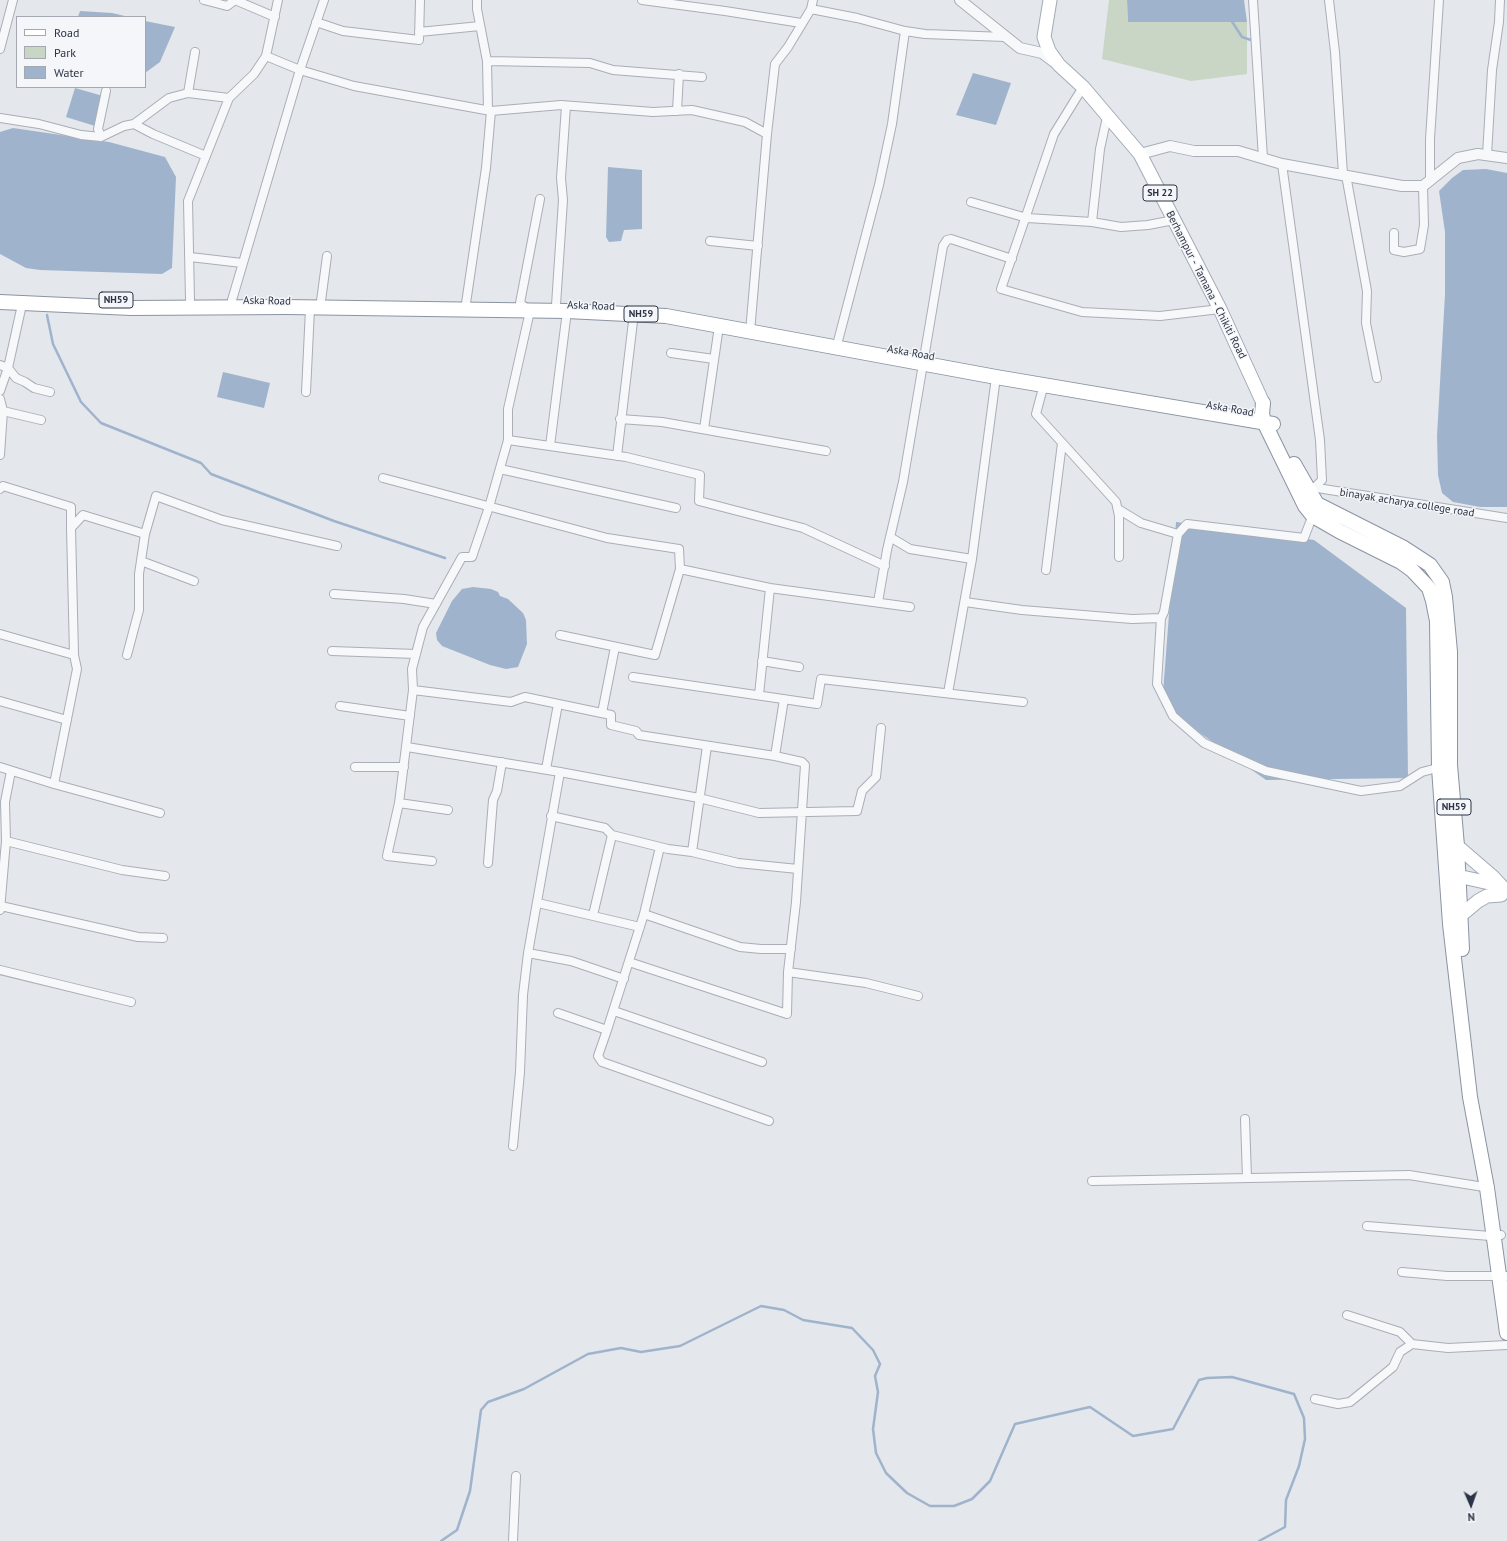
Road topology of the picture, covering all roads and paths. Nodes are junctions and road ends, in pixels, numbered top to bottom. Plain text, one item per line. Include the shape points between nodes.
1 (13, 0) edge
2 (204, 0) edge
3 (278, 0) edge
4 (324, 0) edge
5 (420, 0) edge
6 (477, 0) edge
7 (642, 0) edge
8 (813, 0) edge
9 (960, 0) edge
10 (1050, 0) edge
11 (1253, 0) edge
12 (1329, 0) edge
13 (1440, 0) edge
14 (1500, 0) edge
15 (670, 2) edge
16 (811, 9) junction
17 (275, 17) junction
18 (316, 22) junction
19 (801, 23) junction
20 (480, 26) junction
21 (905, 31) junction
22 (419, 32) junction
23 (1005, 37) junction
24 (0, 48) edge
25 (195, 52) dead end
26 (266, 56) junction
27 (487, 60) junction
28 (1059, 65) junction
29 (300, 70) junction
30 (679, 74) junction
31 (702, 77) dead end
32 (1083, 87) junction
33 (106, 91) dead end
34 (188, 93) junction
35 (229, 98) junction
36 (566, 106) junction
37 (490, 110) junction
38 (677, 111) junction
39 (1107, 116) junction
40 (0, 118) edge
41 (134, 124) junction
42 (767, 134) junction
43 (101, 137) junction
44 (1140, 154) junction
45 (1487, 155) junction
46 (206, 156) junction
47 (1263, 158) junction
48 (1507, 158) edge
49 (1282, 164) junction
50 (1345, 175) junction
51 (1426, 183) junction
52 (540, 199) dead end
53 (971, 202) dead end
54 (1027, 218) junction
55 (1174, 220) junction
56 (1092, 222) junction
57 (1394, 233) dead end
58 (710, 241) dead end
59 (758, 246) junction
60 (327, 256) dead end
61 (190, 257) junction
62 (1012, 259) junction
63 (242, 264) junction
64 (0, 296) edge
65 (23, 300) junction
66 (190, 300) junction
67 (0, 302) edge
68 (231, 304) junction
69 (316, 305) junction
70 (466, 307) junction
71 (525, 307) junction
72 (562, 308) junction
73 (1220, 309) junction
74 (634, 313) junction
75 (720, 326) junction
76 (750, 328) junction
77 (838, 341) junction
78 (671, 353) dead end
79 (714, 359) junction
80 (922, 359) junction
81 (4, 367) edge
82 (996, 377) junction
83 (1377, 378) dead end
84 (1044, 384) junction
85 (0, 391) edge
86 (50, 392) dead end
87 (306, 392) dead end
88 (0, 399) edge
89 (3, 411) junction
90 (1266, 416) junction
91 (620, 419) junction
92 (41, 420) dead end
93 (1, 425) edge
94 (704, 429) junction
95 (508, 440) junction
96 (1062, 443) junction
97 (550, 446) junction
98 (826, 451) dead end
99 (0, 455) edge
100 (617, 456) junction
101 (500, 469) junction
102 (383, 478) dead end
103 (1, 485) edge
104 (1312, 497) junction
105 (489, 507) junction
106 (676, 508) dead end
107 (1118, 509) junction
108 (1507, 518) edge
109 (71, 528) junction
110 (145, 534) junction
111 (1178, 534) junction
112 (890, 537) junction
113 (336, 546) dead end
114 (1118, 557) dead end
115 (972, 559) junction
116 (141, 561) junction
117 (885, 566) junction
118 (680, 569) junction
119 (1046, 570) dead end
120 (194, 581) dead end
121 (770, 588) junction
122 (334, 594) dead end
123 (878, 602) junction
124 (965, 602) junction
125 (436, 604) junction
126 (910, 607) dead end
127 (1161, 618) junction
128 (0, 634) edge
129 (560, 635) dead end
130 (615, 647) junction
131 (332, 651) dead end
132 (127, 654) dead end
133 (416, 654) junction
134 (74, 655) junction
135 (762, 661) junction
136 (799, 667) dead end
137 (633, 677) dead end
138 (413, 690) junction
139 (948, 693) junction
140 (759, 695) junction
141 (784, 699) junction
142 (0, 701) edge
143 (1023, 702) dead end
144 (558, 704) junction
145 (340, 706) dead end
146 (602, 713) junction
147 (410, 716) junction
148 (67, 720) junction
149 (881, 728) dead end
150 (707, 746) junction
151 (407, 747) junction
152 (775, 756) junction
153 (502, 762) junction
154 (1445, 766) junction
155 (0, 767) edge
156 (355, 767) dead end
157 (404, 767) junction
158 (546, 770) junction
159 (11, 771) junction
160 (560, 772) junction
161 (54, 784) junction
162 (699, 798) junction
163 (399, 803) junction
164 (448, 810) dead end
165 (802, 812) junction
166 (160, 813) dead end
167 (551, 816) junction
168 (612, 835) junction
169 (6, 841) junction
170 (1457, 846) junction
171 (660, 848) junction
172 (692, 852) junction
173 (432, 861) dead end
174 (488, 862) dead end
175 (798, 869) junction
176 (165, 876) dead end
177 (1453, 878) junction
178 (1505, 894) edge
179 (538, 903) junction
180 (0, 906) edge
181 (0, 910) edge
182 (644, 914) junction
183 (593, 915) junction
184 (1460, 916) junction
185 (640, 927) junction
186 (164, 938) dead end
187 (791, 949) junction
188 (528, 953) junction
189 (629, 962) junction
190 (0, 970) edge
191 (788, 972) junction
192 (624, 979) junction
193 (918, 996) dead end
194 (131, 1002) dead end
195 (614, 1011) junction
196 (558, 1013) dead end
197 (607, 1030) junction
198 (762, 1062) dead end
199 (1245, 1119) dead end
200 (769, 1121) dead end
201 (513, 1146) dead end
202 (1247, 1178) junction
203 (1092, 1181) dead end
204 (1490, 1188) junction
205 (1367, 1226) dead end
206 (1497, 1235) junction
207 (1402, 1272) dead end
208 (1504, 1278) edge
209 (1347, 1315) dead end
210 (1507, 1333) edge
211 (1412, 1344) junction
212 (1507, 1345) edge
213 (1315, 1399) dead end
214 (516, 1476) dead end
215 (514, 1541) edge

1 - 24 street
2 - 17 street via 228,6 235,0
3 - 17 street
4 - 18 street
5 - 22 street
6 - 20 street
7 - 15 street
8 - 16 street
9 - 23 street
10 - 28 main road, Berhampur - Tamana - Chikiti Road / SH 22 via 1044,37 1049,51
11 - 47 street
12 - 50 street
13 - 51 street
14 - 45 street via 1492,70
15 - 19 street
16 - 19 street
16 - 21 street
17 - 26 street
18 - 22 street via 343,30 419,40
18 - 29 street
19 - 42 street via 775,64
20 - 22 street
20 - 27 street
21 - 23 street
21 - 77 street via 892,124 879,185
23 - 28 street via 1020,48 1042,53
25 - 34 street
26 - 29 street
26 - 35 street via 254,74
27 - 30 street via 590,63 613,70
27 - 37 street
28 - 32 main road, Berhampur - Tamana - Chikiti Road / SH 22
29 - 37 street via 354,86
29 - 63 street
30 - 31 street
30 - 38 street
32 - 39 main road, Berhampur - Tamana - Chikiti Road / SH 22
32 - 54 street via 1054,134
33 - 43 street via 98,129
34 - 35 street
34 - 41 street via 169,98
35 - 46 street
36 - 37 street
36 - 38 street via 653,112
36 - 72 street via 561,178
37 - 70 street via 486,168
38 - 42 street via 692,110 745,122
39 - 44 main road, Berhampur - Tamana - Chikiti Road / SH 22
39 - 56 street via 1100,149
40 - 43 street
41 - 43 street
41 - 46 street
42 - 59 street
44 - 47 street via 1170,146 1194,151 1238,151
44 - 55 main road, Berhampur - Tamana - Chikiti Road / SH 22
45 - 48 street
45 - 51 street via 1458,158
46 - 61 street via 188,201
47 - 49 street
49 - 50 street
49 - 104 street via 1320,440 1322,480
50 - 51 street via 1402,186
50 - 83 street via 1366,291 1366,323
51 - 57 street via 1420,249 1404,252 1394,250
52 - 71 street
53 - 54 street
54 - 56 street
54 - 62 street
55 - 56 street via 1120,227
55 - 73 main road, Berhampur - Tamana - Chikiti Road / SH 22
58 - 59 street
59 - 76 street
60 - 69 street
61 - 63 street
61 - 66 street
62 - 73 street via 1001,289 1082,312 1160,316
62 - 80 street via 951,239 947,240 943,246
63 - 68 street
64 - 65 highway, Aska Road / NH59
65 - 66 highway, Aska Road / NH59
65 - 67 highway, NH59
65 - 68 highway, NH59 via 131,308
65 - 81 street
66 - 68 highway, Aska Road / NH59
68 - 69 highway, Aska Road / NH59
69 - 70 highway, Aska Road / NH59
69 - 87 street
70 - 71 highway, Aska Road / NH59
71 - 72 highway, Aska Road / NH59
71 - 95 street via 508,409
72 - 74 highway, NH59
72 - 76 highway, Aska Road / NH59 via 663,309
72 - 97 street
73 - 90 main road, Berhampur - Tamana - Chikiti Road / SH 22
74 - 75 highway, NH59
74 - 91 street
75 - 76 highway, NH59
75 - 79 street
76 - 77 highway, Aska Road / NH59
76 - 80 highway, NH59
77 - 80 highway, Aska Road / NH59
78 - 79 street
79 - 94 street
80 - 82 highway, NH59
80 - 90 highway, Aska Road / NH59
80 - 112 street via 903,482
81 - 85 street
81 - 86 street via 16,378 34,388
82 - 84 highway, NH59
82 - 115 street
84 - 90 highway, NH59
84 - 96 street via 1036,414
88 - 89 street
89 - 92 street
89 - 93 street
90 - 104 highway
90 - 104 highway, NH59 via 1305,506
91 - 94 street via 654,421
91 - 100 street
93 - 99 street
94 - 98 street
95 - 97 street
95 - 101 street
96 - 107 street via 1116,502
96 - 119 street
97 - 100 street
100 - 117 street via 700,476 699,501 803,528
101 - 105 street
101 - 106 street
102 - 105 street
103 - 109 street via 71,507
104 - 108 street, binayak acharya college road
104 - 111 street via 1304,538 1187,524
104 - 154 highway, NH59 via 1339,531 1401,562 1429,588 1437,621
105 - 118 street via 607,538 679,549
105 - 125 street via 472,557 462,557
107 - 111 street via 1141,523
107 - 114 street
109 - 110 street via 83,515
109 - 134 street
110 - 113 street via 156,496 222,520
110 - 116 street
111 - 127 street
112 - 115 street via 910,549
112 - 117 street
115 - 124 street
116 - 120 street
116 - 132 street via 139,610
117 - 123 street
118 - 121 street
118 - 130 street via 655,655
121 - 123 street
121 - 135 street
122 - 125 street via 404,598
123 - 126 street
124 - 127 street via 1022,610 1132,619
124 - 139 street
125 - 133 street via 423,627
127 - 154 street via 1157,684 1173,716 1204,743 1266,771 1361,791 1400,786 1422,772
128 - 134 street
129 - 130 street
130 - 146 street
131 - 133 street
133 - 138 street via 412,669
134 - 148 street via 77,669
135 - 136 street
135 - 140 street
137 - 140 street
138 - 144 street via 512,702 525,697
138 - 147 street
139 - 141 street via 821,678 817,704
139 - 143 street
140 - 141 street
141 - 152 street
142 - 148 street
144 - 146 street
144 - 158 street
145 - 147 street
146 - 150 street via 611,714 611,725 636,731 639,735
147 - 151 street
148 - 161 street
149 - 165 street via 876,777 862,791 857,811
150 - 152 street
150 - 162 street
151 - 153 street
151 - 157 street
152 - 165 street via 802,762 805,765
153 - 158 street
153 - 174 street via 493,800
154 - 170 highway, NH59
154 - 177 highway, NH59
155 - 159 street
156 - 157 street
157 - 163 street
158 - 160 street
159 - 161 street
159 - 169 street via 5,802
160 - 162 street
160 - 167 street
161 - 166 street
162 - 165 street via 759,814
162 - 172 street
163 - 164 street
163 - 173 street via 387,856
165 - 175 street
167 - 168 street via 605,828
167 - 179 street
168 - 171 street
168 - 183 street
169 - 176 street via 122,870
169 - 180 street
170 - 177 highway, NH59
170 - 178 main road via 1493,877
171 - 172 street
171 - 182 street
172 - 175 street via 738,863
175 - 187 street
177 - 178 main road via 1489,883
177 - 184 highway, NH59
177 - 204 highway, NH59 via 1450,924 1470,1097
178 - 184 main road via 1487,896
179 - 183 street
179 - 188 street
180 - 181 street
180 - 186 street via 138,937
182 - 185 street
182 - 187 street via 740,947
183 - 185 street
184 - 204 highway, NH59 via 1464,996
185 - 189 street
187 - 191 street
188 - 192 street via 571,961
188 - 201 street
189 - 191 street via 787,1014
189 - 192 street
190 - 194 street
191 - 193 street via 866,983
192 - 195 street
195 - 197 street
195 - 198 street
196 - 197 street
197 - 200 street via 598,1056 602,1062
199 - 202 street
202 - 203 street
202 - 204 street via 1409,1175
204 - 206 highway, NH59
205 - 206 street
206 - 208 highway, NH59
207 - 208 street
208 - 210 highway, NH59
209 - 211 street via 1400,1332
211 - 212 street via 1448,1348
211 - 213 street via 1400,1352 1393,1367 1350,1402 1338,1404
214 - 215 street

